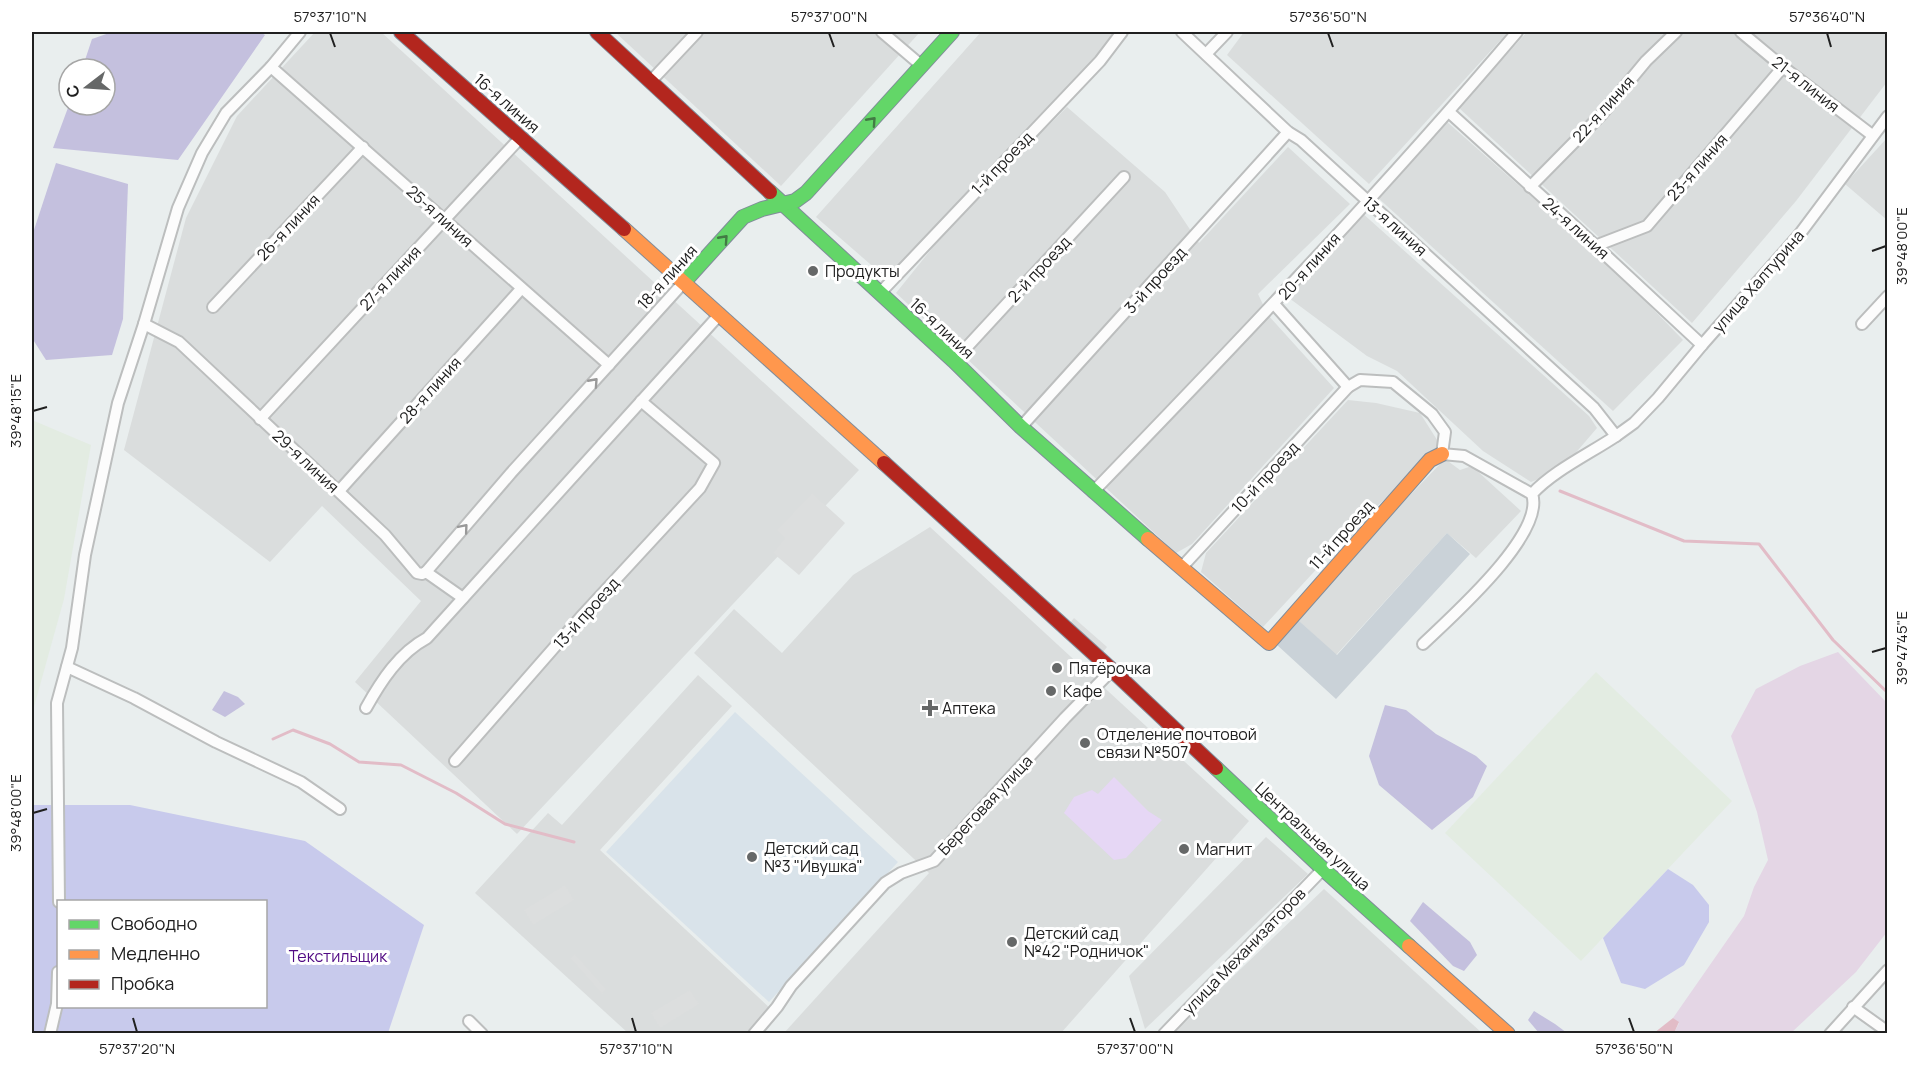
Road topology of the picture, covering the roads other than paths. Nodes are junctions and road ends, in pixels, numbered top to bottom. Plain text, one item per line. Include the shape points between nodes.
1 (300, 32) edge
2 (401, 32) edge
3 (597, 32) edge
4 (697, 32) edge
5 (882, 32) edge
6 (952, 32) edge
7 (1122, 32) edge
8 (1182, 32) edge
9 (1227, 32) edge
10 (1517, 32) edge
11 (1676, 32) edge
12 (1741, 32) edge
13 (1206, 54) junction
14 (922, 66) junction
15 (271, 67) junction
16 (1783, 67) junction
17 (651, 81) junction
18 (1449, 112) junction
19 (1887, 116) edge
20 (1288, 132) junction
21 (1872, 135) junction
22 (521, 137) junction
23 (363, 147) junction
24 (1124, 177) dead end
25 (1530, 187) junction
26 (1367, 201) junction
27 (784, 204) junction
28 (445, 220) junction
29 (1595, 246) junction
30 (684, 282) junction
31 (521, 289) junction
32 (880, 293) junction
33 (1887, 296) edge
34 (1274, 304) junction
35 (213, 307) dead end
36 (720, 314) junction
37 (144, 324) junction
38 (1862, 324) dead end
39 (1702, 345) junction
40 (954, 361) junction
41 (609, 366) junction
42 (1348, 387) junction
43 (641, 401) junction
44 (260, 419) junction
45 (1021, 427) junction
46 (1616, 436) junction
47 (1442, 454) junction
48 (339, 491) junction
49 (1093, 492) junction
50 (1532, 494) junction
51 (938, 513) joint
52 (1182, 567) junction
53 (426, 572) junction
54 (463, 598) junction
55 (1269, 643) joint
56 (1423, 644) dead end
57 (66, 667) junction
58 (1112, 670) junction
59 (366, 708) dead end
60 (455, 761) dead end
61 (340, 809) dead end
62 (1323, 869) junction
63 (59, 900) edge
64 (1887, 970) edge
65 (57, 1004) edge
66 (1854, 1007) junction
67 (470, 1021) dead end
68 (1887, 1032) edge
69 (50, 1034) edge
70 (482, 1034) edge
71 (754, 1034) edge
72 (1164, 1034) edge
73 (1508, 1034) edge
74 (1830, 1034) edge

1 - 15 street
2 - 22 street, 16-я линия
3 - 17 street, 16-я линия
4 - 17 street
5 - 14 street
6 - 14 street, 18-я линия
7 - 32 street, 1-й проезд via 1100,61
8 - 13 street, 13-я линия
9 - 13 street
10 - 18 street, 20-я линия
11 - 25 street, 22-я линия
12 - 16 street, 21-я линия
13 - 20 street, 13-я линия
27 -> 14 street, 18-я линия via 806,193
15 - 23 street, 25-я линия
15 - 37 street via 226,113 202,153 178,208
16 - 21 street, 21-я линия
16 - 29 street, 23-я линия via 1647,226
17 - 27 street, 16-я линия
18 - 25 street, 24-я линия
18 - 26 street, 20-я линия
19 - 21 street, улица Халтурина
20 - 26 street, 13-я линия
20 - 45 street, 3-й проезд
21 - 39 street, улица Халтурина via 1800,235
22 - 28 street, 27-я линия
22 - 30 street, 16-я линия
23 - 28 street, 25-я линия
23 - 35 street, 26-я линия
24 - 40 street, 2-й проезд
25 - 29 street, 24-я линия
26 - 34 street, 20-я линия
26 - 46 street, 13-я линия via 1594,408
30 -> 27 street, 18-я линия via 743,218
27 - 32 street, 16-я линия
28 - 31 street, 25-я линия
28 - 44 street, 27-я линия
29 - 39 street, 24-я линия
30 - 36 street, 16-я линия
30 - 41 street, 18-я линия
31 - 41 street, 25-я линия
31 - 48 street, 28-я линия
32 - 40 street, 16-я линия
33 - 38 street
34 - 42 street
34 - 49 street, 20-я линия
36 - 43 street
36 - 51 street, 16-я линия
37 - 44 street, 29-я линия via 179,342
37 - 57 street via 118,403 85,555
39 - 46 street, улица Халтурина via 1658,398
40 - 45 street, 16-я линия
53 -> 41 street, 18-я линия
42 - 47 street via 1360,380 1393,382 1432,414 1445,432
42 - 52 street, 10-й проезд
43 - 54 street
43 - 60 street, 13-й проезд via 714,463 700,488
44 - 48 street, 29-я линия
45 - 49 street, 16-я линия
46 - 50 street, улица Халтурина via 1544,481
47 - 50 street via 1464,456
47 - 55 street, 11-й проезд via 1430,460
48 - 53 street, 29-я линия via 385,535 417,573
49 - 52 street, 16-я линия
50 - 56 street via 1535,505 1531,517 1513,550 1463,607
51 - 58 street, Центральная улица
52 - 55 street, 16-я линия
53 - 54 street, 29-я линия
54 - 59 street via 394,667
57 - 61 street via 301,782
57 - 63 street via 57,703
58 - 62 street, Центральная улица
58 - 71 street, Береговая улица via 934,861 885,883 791,986
62 - 72 street, улица Механизаторов
62 - 73 street, Центральная улица
64 - 66 street
65 - 69 street
66 - 68 street
66 - 74 street
67 - 70 street

